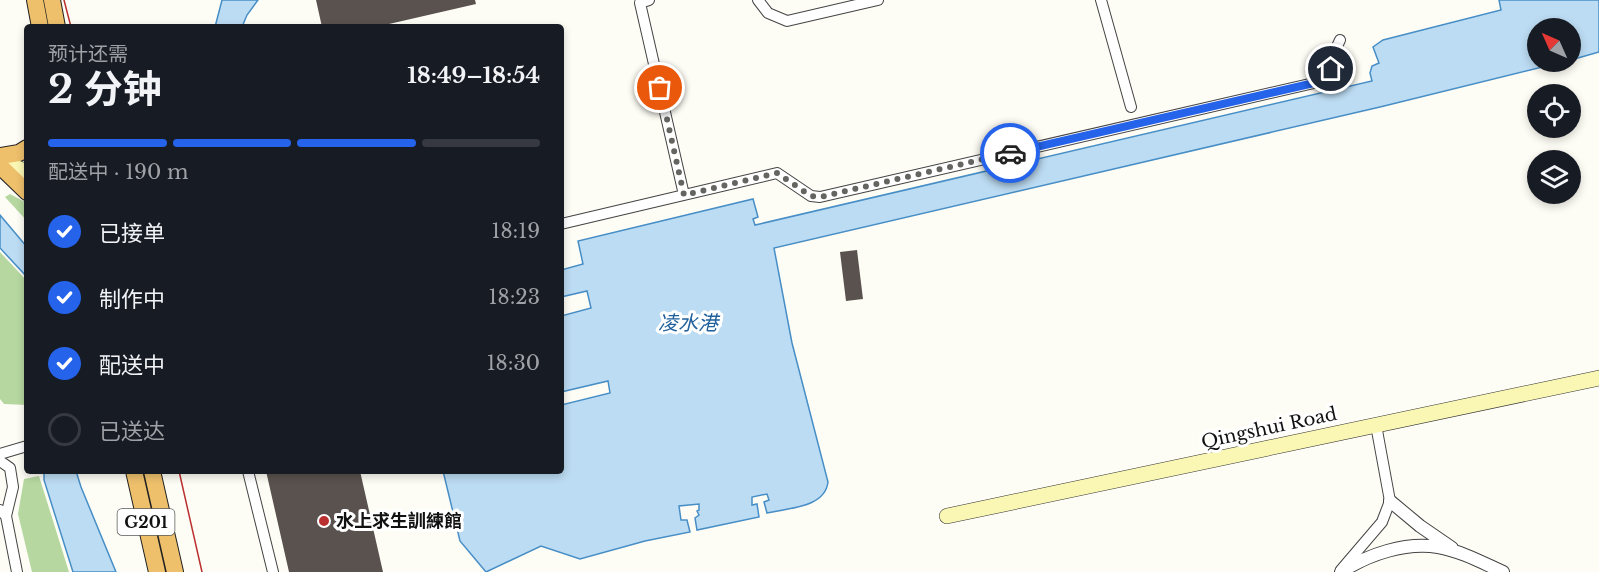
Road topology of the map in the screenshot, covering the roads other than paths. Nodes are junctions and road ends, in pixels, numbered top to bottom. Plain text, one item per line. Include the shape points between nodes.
1 (35, 0) edge
2 (52, 0) edge
3 (649, 0) edge
4 (758, 0) edge
5 (878, 0) edge
6 (1101, 0) edge
7 (39, 24) edge
8 (56, 24) edge
9 (1340, 40) dead end
10 (1131, 107) dead end
11 (24, 150) edge
12 (0, 156) edge
13 (0, 161) edge
14 (0, 166) edge
15 (24, 171) edge
16 (24, 189) edge
17 (684, 195) junction
18 (564, 223) edge
19 (1599, 378) edge
20 (1376, 425) junction
21 (24, 448) edge
22 (0, 454) edge
23 (0, 461) edge
24 (135, 474) edge
25 (153, 474) edge
26 (249, 474) edge
27 (1390, 501) junction
28 (3, 513) edge
29 (947, 516) dead end
30 (1464, 555) junction
31 (17, 572) edge
32 (157, 572) edge
33 (175, 572) edge
34 (273, 572) edge
35 (1340, 572) edge
36 (1503, 572) edge

1 - 7 highway
2 - 8 highway
3 - 17 street via 640,3
4 - 5 street via 768,13 787,21
6 - 10 street
9 - 17 street via 1327,80 820,197 811,196 777,173
11 - 12 highway
13 - 15 main road
14 - 16 highway
17 - 18 street
19 - 20 main road, Qingshui Road
20 - 27 street
20 - 29 main road, Qingshui Road
21 - 22 street
23 - 28 street via 10,468 13,487
24 - 32 highway, G201
25 - 33 highway, G201
26 - 34 street
27 - 30 street
27 - 35 street via 1382,522
28 - 31 street
30 - 35 street via 1439,547 1400,548
30 - 36 street

